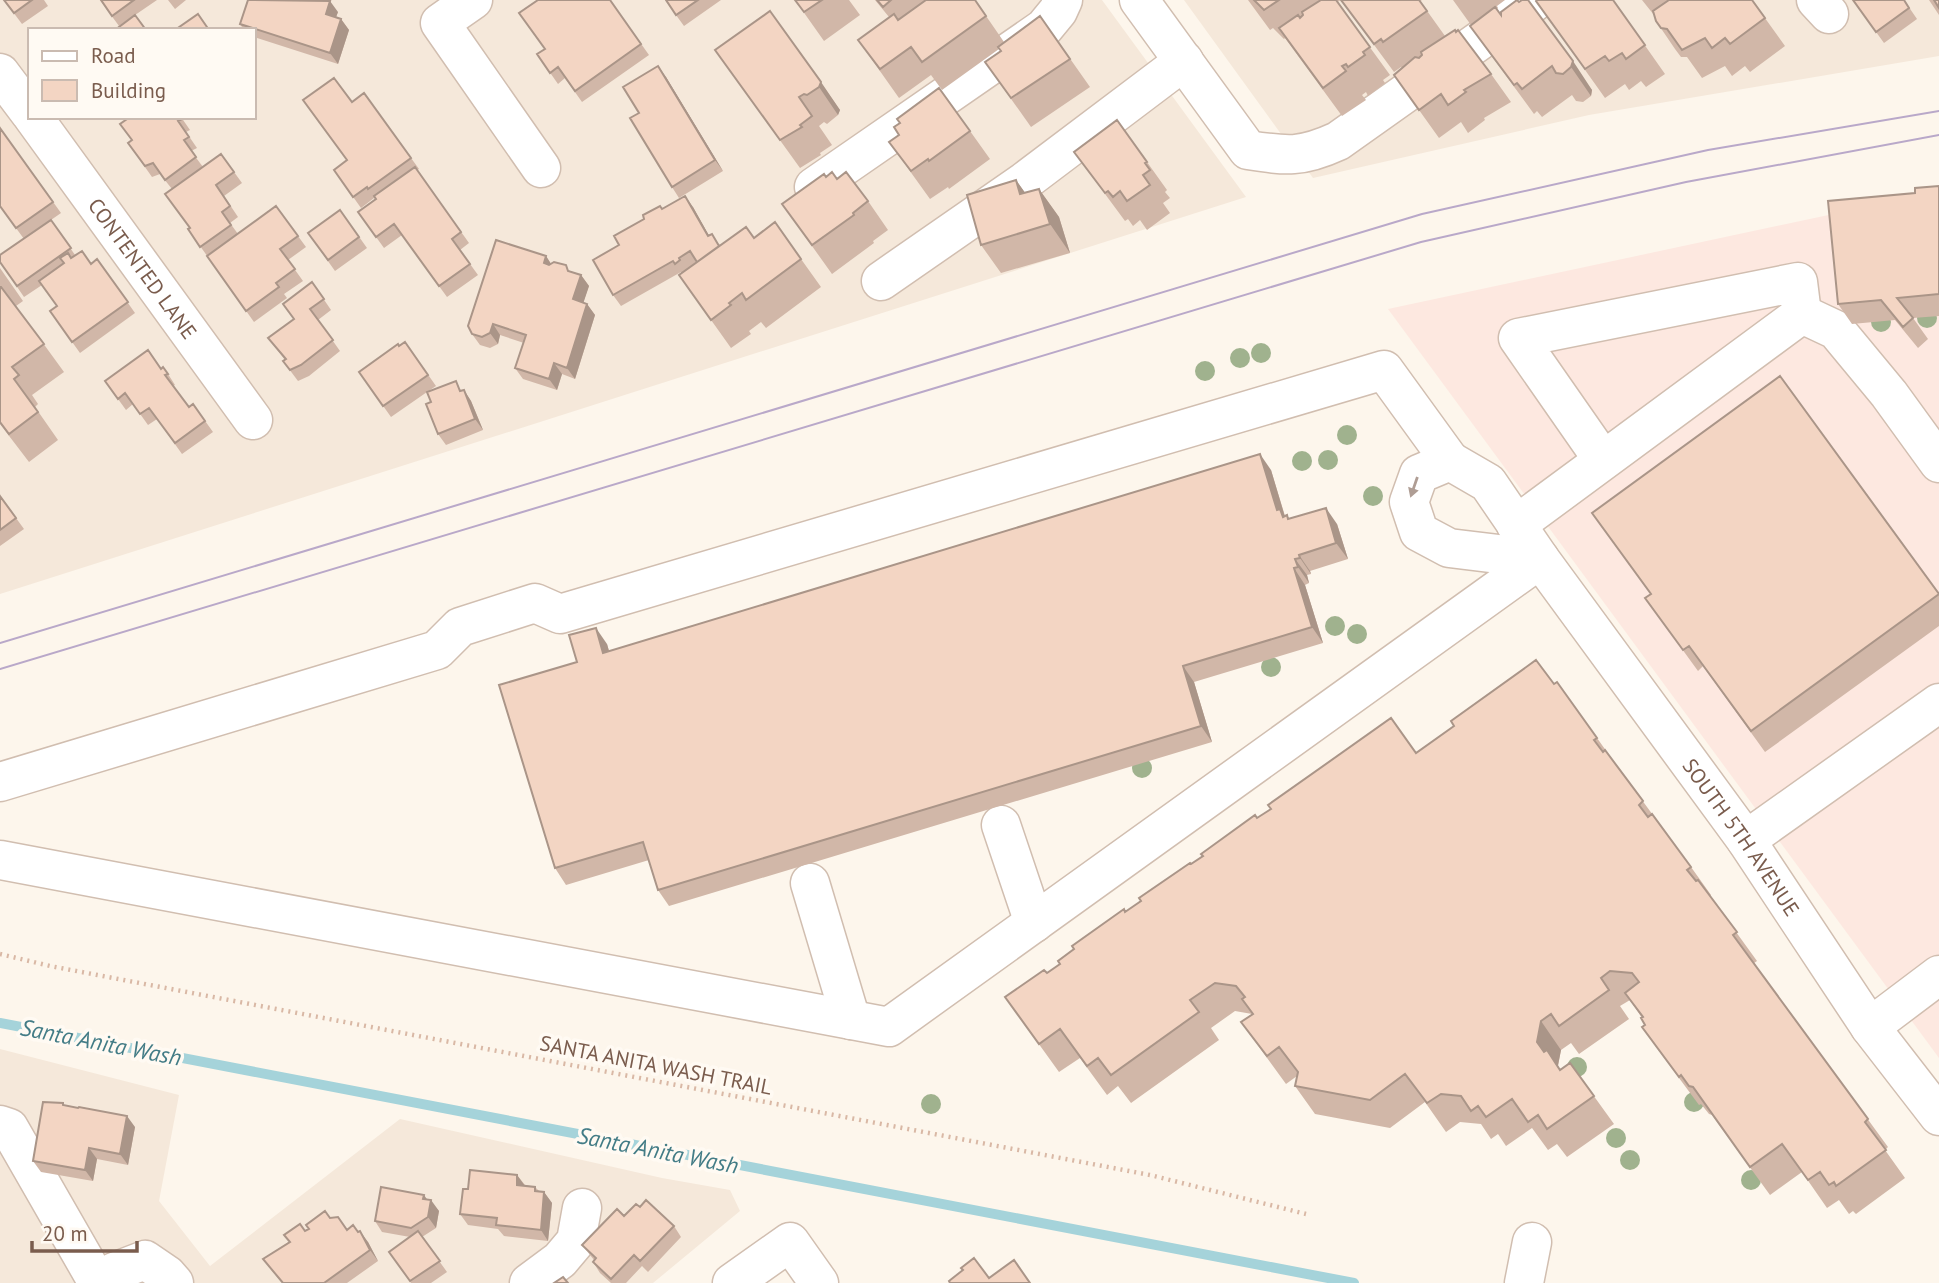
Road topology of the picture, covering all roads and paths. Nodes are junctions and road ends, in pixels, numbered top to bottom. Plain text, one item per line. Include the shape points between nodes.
1 (472, 0) edge
2 (1063, 0) edge
3 (1139, 0) edge
4 (1534, 2) edge
5 (1184, 61) junction
6 (0, 73) edge
7 (28, 111) edge
8 (34, 119) edge
9 (541, 169) dead end
10 (814, 187) edge
11 (881, 281) dead end
12 (1802, 314) junction
13 (253, 420) dead end
14 (1603, 460) junction
15 (1450, 461) junction
16 (1939, 463) edge
17 (1516, 524) junction
18 (1540, 559) junction
19 (1939, 703) edge
20 (0, 782) edge
21 (1001, 825) dead end
22 (1746, 840) junction
23 (0, 860) edge
24 (810, 883) dead end
25 (1034, 923) junction
26 (0, 954) edge
27 (1939, 975) edge
28 (851, 1020) junction
29 (1870, 1027) junction
30 (1939, 1116) edge
31 (0, 1125) edge
32 (582, 1208) dead end
33 (1306, 1214) dead end
34 (1532, 1242) dead end
35 (159, 1272) edge
36 (99, 1283) edge
37 (530, 1283) edge
38 (732, 1283) edge
39 (819, 1283) edge
40 (1524, 1283) edge

1 - 9 street via 440,23
2 - 10 street via 1044,28
3 - 5 street
4 - 5 street via 1338,141 1314,152 1289,156 1248,150
5 - 11 street via 1025,181
6 - 7 street, CONTENTED LANE
8 - 13 street, CONTENTED LANE
12 - 14 street
12 - 14 street via 1798,282 1518,338
12 - 16 street via 1836,330
14 - 17 street
15 - 17 street, SOUTH 5TH AVENUE via 1488,483
15 -> 18 street via 1419,474 1409,502 1419,531 1449,548
15 - 20 street via 1384,370 560,614 535,603 460,626 437,649
17 - 18 street, SOUTH 5TH AVENUE
18 - 22 street, SOUTH 5TH AVENUE
18 - 25 street
19 - 22 street
21 - 25 street
22 - 29 street, SOUTH 5TH AVENUE
23 - 28 street
24 - 28 street
25 - 28 street via 889,1027
26 - 33 path, SANTA ANITA WASH TRAIL via 1150,1175
27 - 29 street
29 - 30 street, SOUTH 5TH AVENUE
31 - 36 street via 9,1128
32 - 37 street via 576,1241
34 - 40 street
35 - 36 street via 114,1272
38 - 39 street via 790,1242

